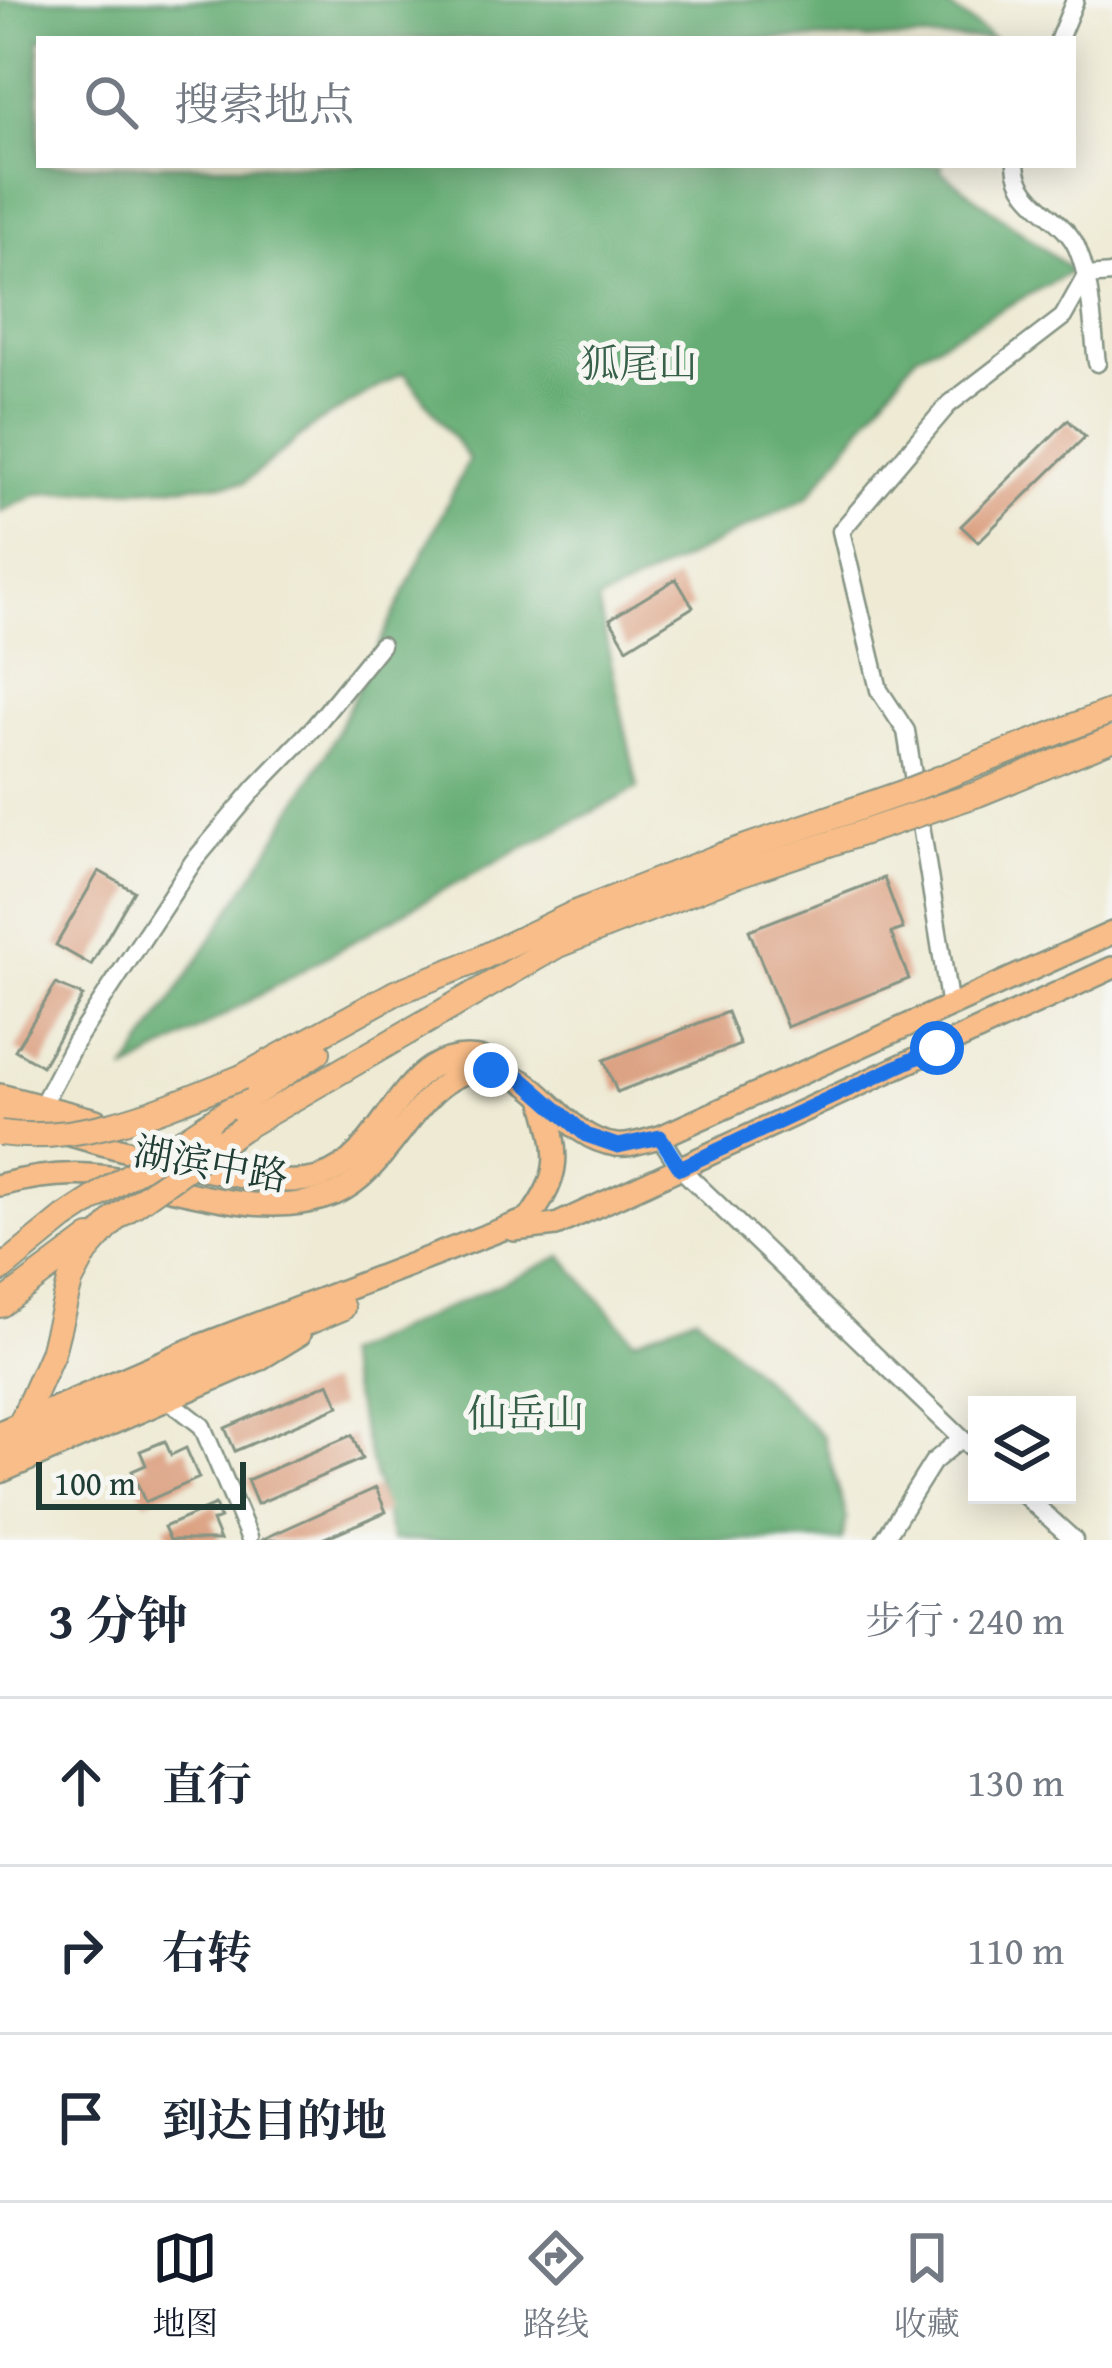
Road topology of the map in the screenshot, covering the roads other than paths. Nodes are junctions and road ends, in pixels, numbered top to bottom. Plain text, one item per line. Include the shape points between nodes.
1 (1075, 0) edge
2 (1060, 36) edge
3 (1016, 168) edge
4 (1112, 274) edge
5 (1086, 276) junction
6 (1097, 363) dead end
7 (382, 645) dead end
8 (1112, 711) edge
9 (1112, 739) edge
10 (728, 866) junction
11 (1112, 933) edge
12 (471, 963) junction
13 (1112, 968) edge
14 (950, 1007) junction
15 (515, 1073) junction
16 (0, 1095) edge
17 (544, 1102) junction
18 (42, 1105) junction
19 (0, 1115) edge
20 (0, 1133) edge
21 (660, 1137) junction
22 (128, 1149) junction
23 (680, 1168) junction
24 (0, 1185) edge
25 (116, 1218) junction
26 (501, 1231) junction
27 (32, 1243) junction
28 (426, 1259) junction
29 (0, 1260) edge
30 (0, 1270) edge
31 (0, 1305) edge
32 (342, 1308) junction
33 (170, 1401) dead end
34 (10, 1427) edge
35 (962, 1438) junction
36 (968, 1444) edge
37 (0, 1450) edge
38 (0, 1472) edge
39 (1034, 1504) edge
40 (249, 1537) edge
41 (884, 1540) edge
42 (1074, 1540) edge

1 - 2 street
3 - 5 street via 1045,215 1075,242
4 - 5 street
5 - 6 street
5 - 14 street via 1063,317 948,405 841,531 878,689 906,730
7 - 18 street via 194,862
8 - 10 highway, bridge
9 - 10 highway, bridge via 978,794
10 - 12 highway via 573,914
10 - 25 highway, bridge via 558,945 241,1129
11 - 14 main road
12 - 20 highway, bridge via 394,993 242,1077 136,1120 30,1137
12 - 27 highway, bridge via 328,1046
13 - 23 main road
14 - 21 main road
15 - 17 main road
15 - 22 main road, 湖滨中路 via 474,1054 442,1060 410,1085 352,1158 322,1177 282,1183
15 - 24 main road via 473,1070 448,1080 365,1178 307,1201 247,1204 95,1175
16 - 18 main road
17 - 21 main road via 586,1135 618,1146
17 - 26 main road via 559,1155 549,1191 529,1220
18 - 22 main road via 96,1120
19 - 22 main road, 湖滨中路
21 - 23 street
23 - 26 main road via 556,1226
23 - 35 street
25 - 31 highway
25 - 34 highway via 70,1282 52,1353
26 - 28 main road
27 - 29 highway
27 - 30 highway
28 - 32 main road
28 - 34 main road
32 - 37 highway
32 - 38 main road via 258,1360
33 - 40 street via 202,1426
35 - 36 street
35 - 41 street via 933,1462
39 - 42 street

